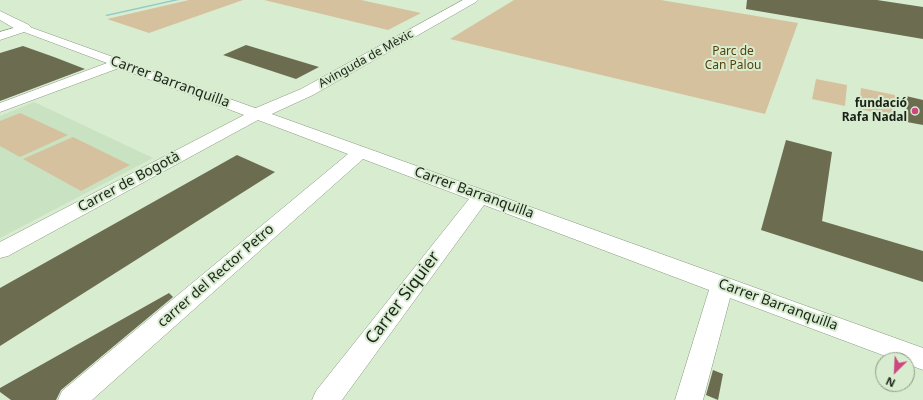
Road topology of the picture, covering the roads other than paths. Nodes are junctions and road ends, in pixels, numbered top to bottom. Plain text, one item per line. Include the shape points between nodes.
1 (472, 0) edge
2 (1, 8) edge
3 (0, 23) edge
4 (24, 28) junction
5 (0, 36) edge
6 (119, 63) junction
7 (0, 108) edge
8 (258, 114) junction
9 (361, 152) junction
10 (481, 196) junction
11 (0, 251) edge
12 (722, 285) junction
13 (923, 359) edge
14 (72, 400) edge
15 (326, 400) edge
16 (689, 400) edge

1 - 8 main road, Avinguda de Mèxic via 307,92
2 - 4 main road
3 - 4 main road
4 - 5 street
4 - 6 street, Carrer Barranquilla
6 - 7 street
6 - 8 street, Carrer Barranquilla
8 - 9 street, Carrer Barranquilla
8 - 11 street, Carrer de Bogotà
9 - 10 street, Carrer Barranquilla
9 - 14 street, carrer del Rector Petro
10 - 12 street, Carrer Barranquilla
10 - 15 street, Carrer Siquier
12 - 13 street, Carrer Barranquilla
12 - 16 street

